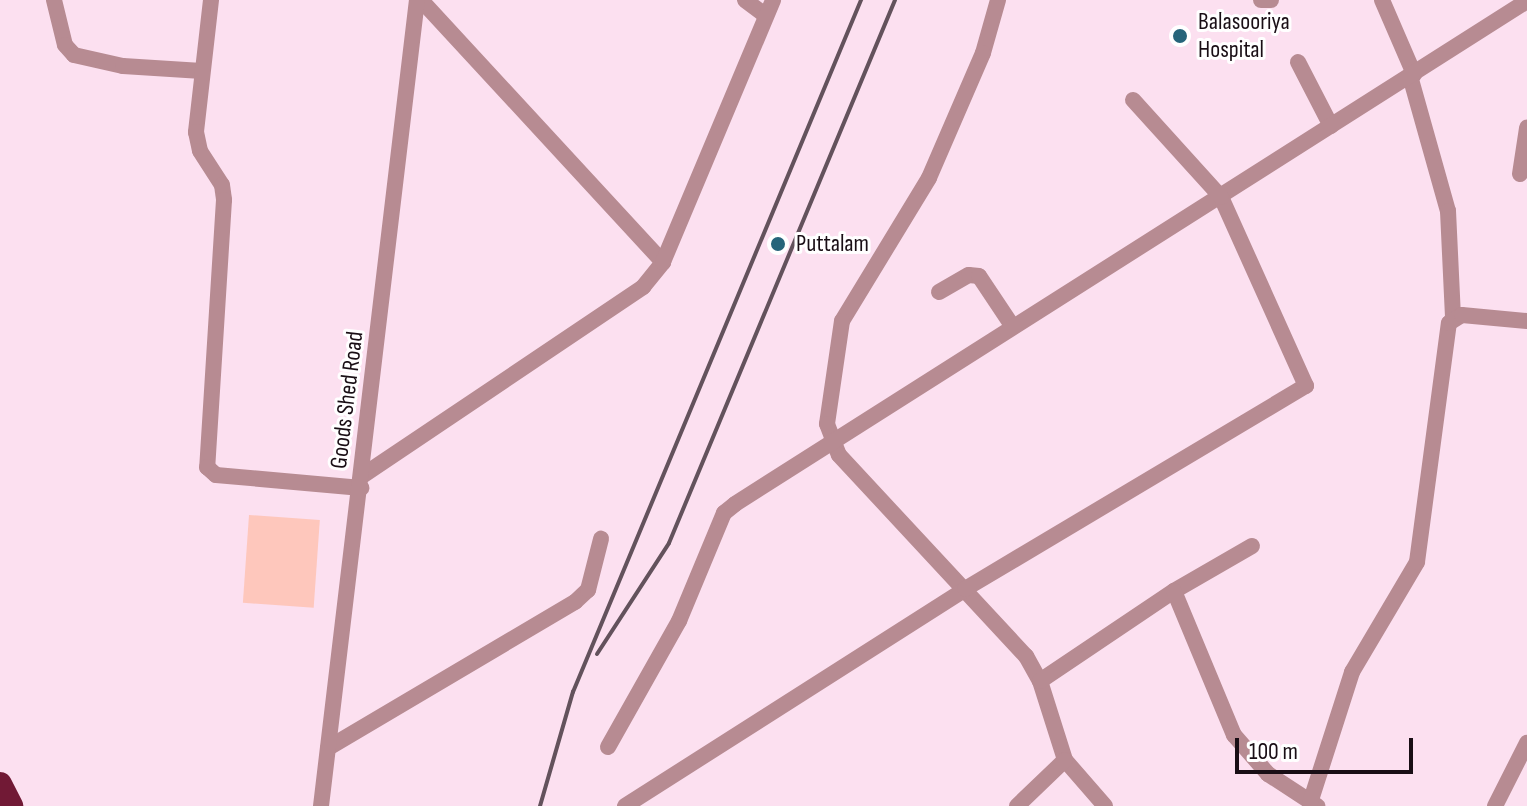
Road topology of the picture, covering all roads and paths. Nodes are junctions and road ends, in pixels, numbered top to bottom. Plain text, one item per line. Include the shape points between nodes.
1 (54, 0) edge
2 (211, 0) edge
3 (419, 0) edge
4 (745, 0) edge
5 (773, 0) edge
6 (998, 0) edge
7 (1261, 0) edge
8 (1271, 0) edge
9 (1382, 0) edge
10 (1527, 1) edge
11 (766, 16) junction
12 (1298, 62) dead end
13 (202, 71) junction
14 (1412, 75) junction
15 (1133, 100) dead end
16 (1331, 126) junction
17 (1527, 128) edge
18 (1520, 174) dead end
19 (1221, 197) junction
20 (663, 262) junction
21 (939, 292) dead end
22 (1453, 317) junction
23 (1527, 321) edge
24 (1013, 327) junction
25 (832, 443) junction
26 (362, 482) junction
27 (601, 539) dead end
28 (1252, 546) dead end
29 (965, 589) junction
30 (1174, 591) junction
31 (1040, 681) junction
32 (1527, 743) edge
33 (608, 747) dead end
34 (328, 748) junction
35 (1065, 760) junction
36 (0, 784) edge
37 (1313, 804) edge
38 (11, 806) edge
39 (321, 806) edge
40 (625, 806) edge
41 (1017, 806) edge
42 (1105, 806) edge
43 (1495, 806) edge

1 - 13 street via 65,45 74,55 123,66
2 - 13 street
3 - 20 street
3 - 26 street, Goods Shed Road
4 - 11 street
5 - 11 street
6 - 25 street via 983,53 929,178 842,321 830,381 827,424
7 - 8 street
9 - 14 street
10 - 14 street
11 - 20 street
12 - 16 street
13 - 26 street via 200,151 222,185 224,200 207,467 216,475
14 - 16 street
14 - 22 street via 1448,211
15 - 19 street
16 - 19 street
17 - 18 street
19 - 24 street
19 - 29 street via 1306,386
20 - 26 street via 643,287
21 - 24 street via 969,275 979,276
22 - 23 street
22 - 37 street via 1417,562 1352,672
24 - 25 street
25 - 29 street
25 - 33 street via 724,513 679,621
26 - 34 street, Goods Shed Road
27 - 34 street via 588,590 575,602
28 - 30 street
29 - 31 street via 1026,656
29 - 40 street
30 - 31 street
30 - 37 street via 1234,735 1268,774
31 - 35 street
32 - 43 street
34 - 39 street, Goods Shed Road
35 - 41 street
35 - 42 street
36 - 38 highway

